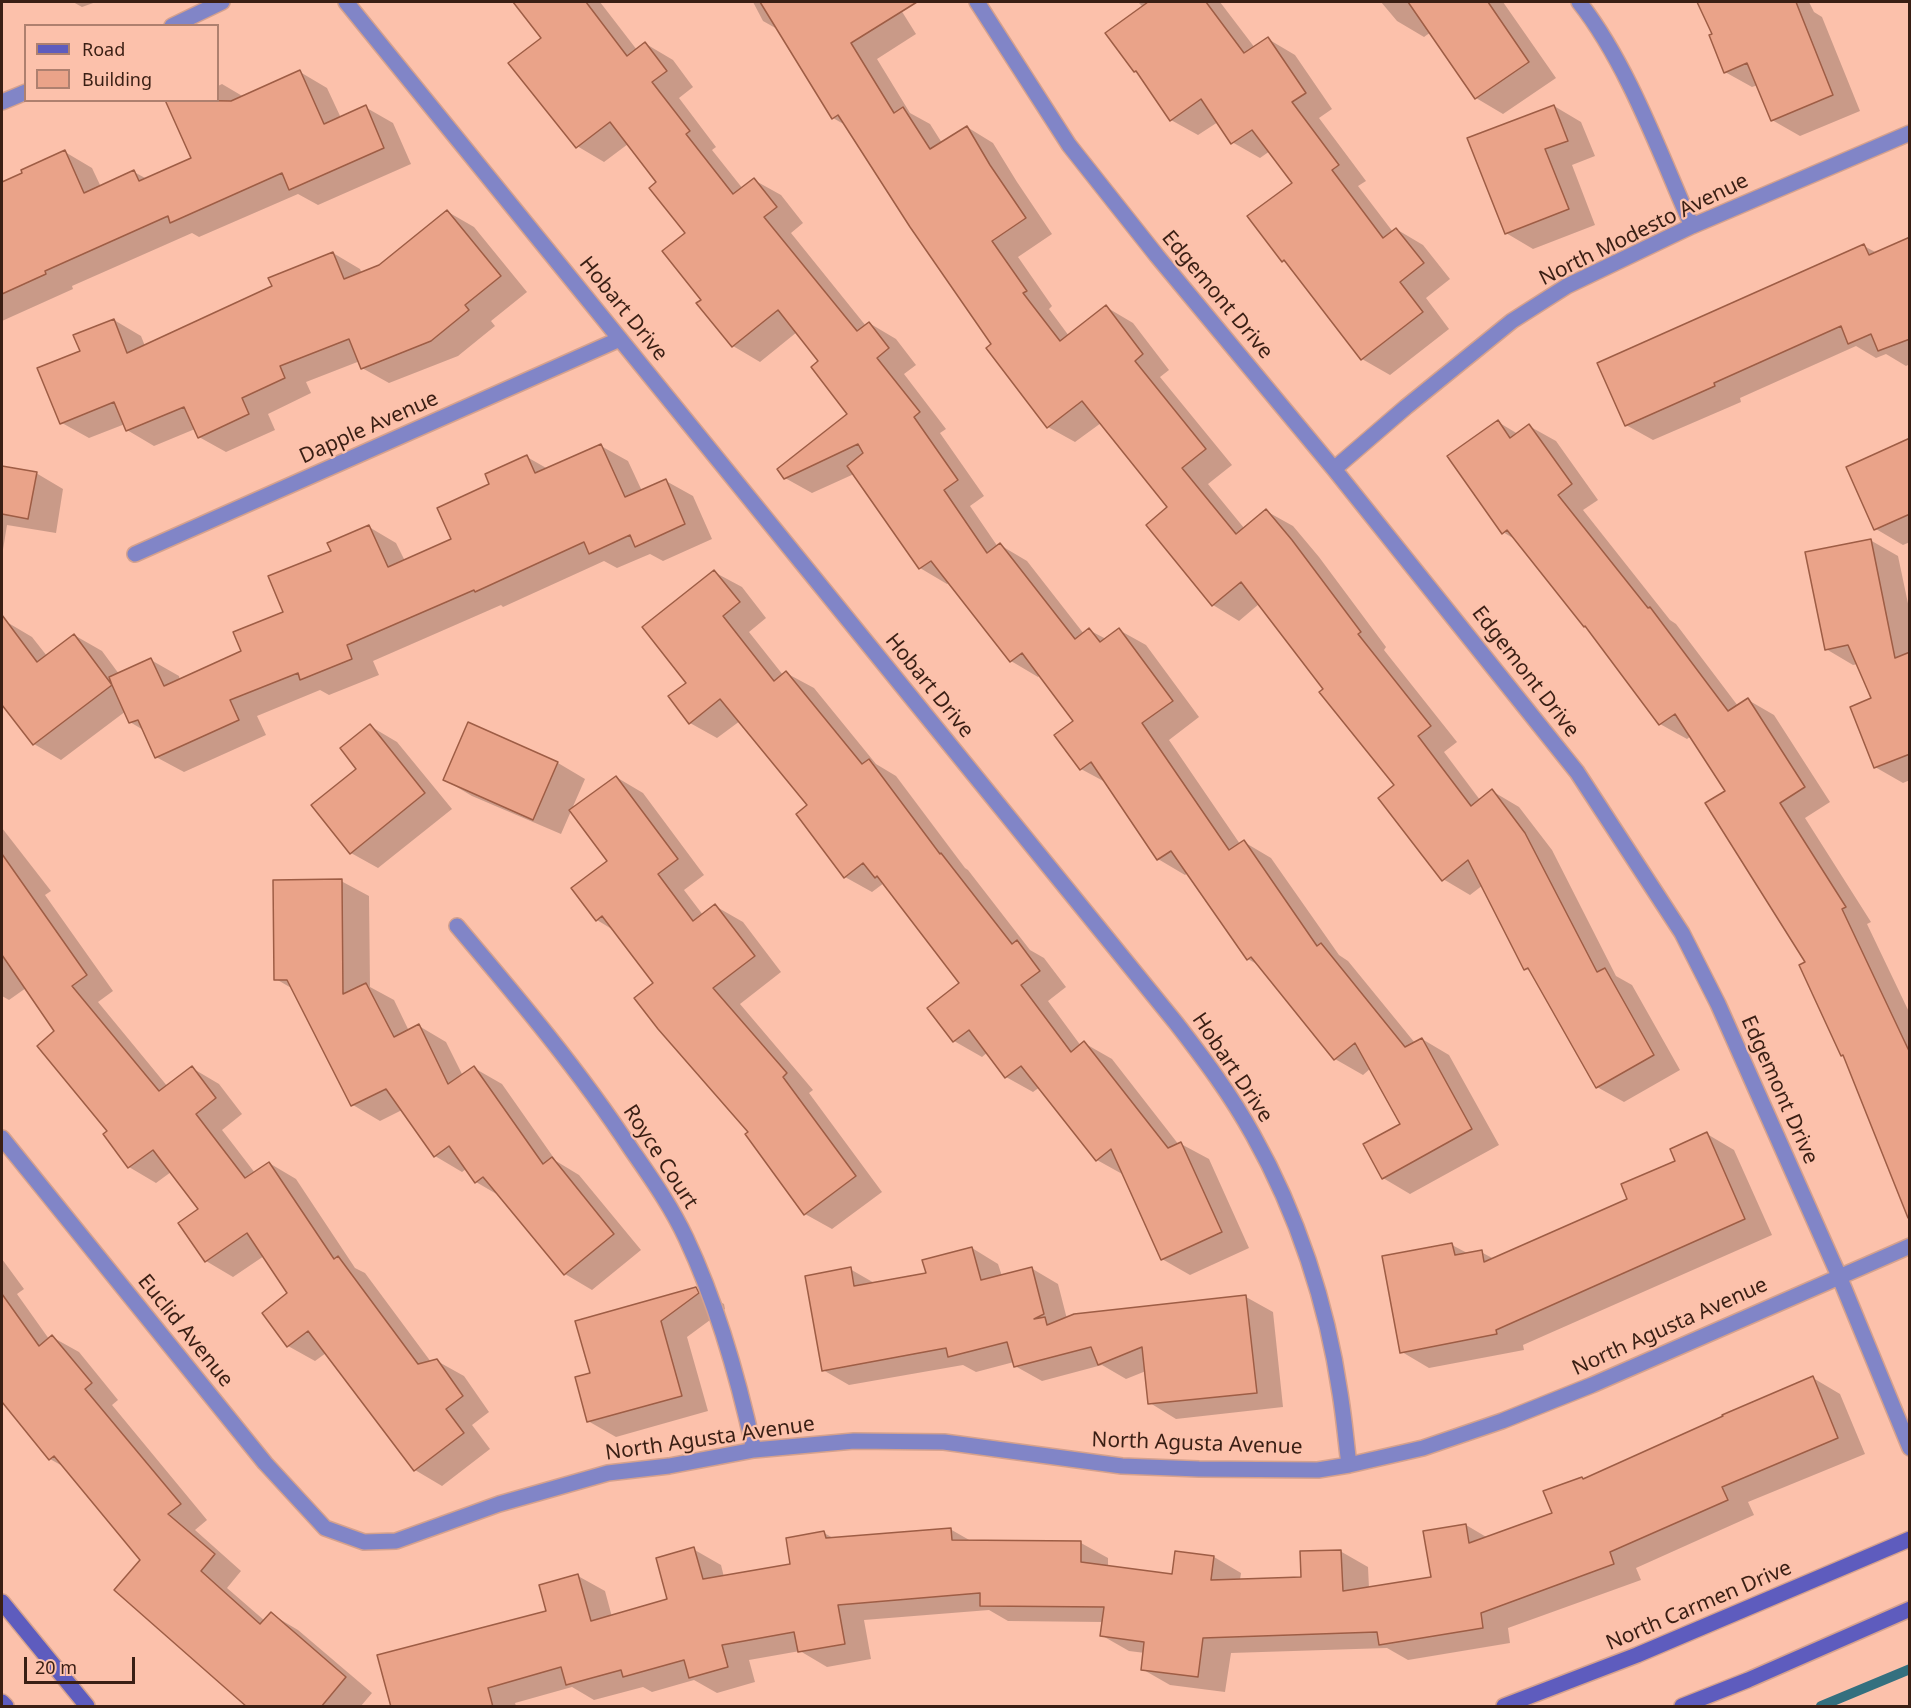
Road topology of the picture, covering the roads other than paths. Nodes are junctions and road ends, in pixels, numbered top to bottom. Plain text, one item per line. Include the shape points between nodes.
1 (222, 2) edge
2 (346, 2) edge
3 (977, 2) edge
4 (1579, 2) edge
5 (176, 24) edge
6 (24, 93) edge
7 (2, 102) edge
8 (1910, 133) edge
9 (1692, 226) junction
10 (620, 339) junction
11 (1334, 469) junction
12 (135, 554) dead end
13 (457, 927) dead end
14 (2, 1138) edge
15 (1910, 1246) edge
16 (1839, 1276) junction
17 (1910, 1448) edge
18 (754, 1450) junction
19 (1348, 1465) junction
20 (348, 1537) joint
21 (1910, 1539) edge
22 (2, 1602) edge
23 (1910, 1609) edge
24 (2, 1702) edge
25 (6, 1707) edge
26 (87, 1707) edge
27 (1504, 1707) edge
28 (1682, 1707) edge

1 - 5 street
2 - 10 street, Hobart Drive
3 - 11 street, Edgemont Drive via 1069,145
4 - 9 street via 1614,56
6 - 7 street
8 - 9 street, North Modesto Avenue
9 - 11 street, North Modesto Avenue via 1567,286 1512,321
10 - 12 street, Dapple Avenue
10 - 19 street, Hobart Drive via 1212,1070 1253,1135 1287,1203 1313,1274 1340,1391
11 - 16 street, Edgemont Drive via 1577,772 1682,933 1718,1004
13 - 18 street, Royce Court via 522,1002 602,1105 668,1204 716,1309 739,1382
14 - 20 street, Euclid Avenue via 266,1463 325,1528
15 - 16 street, North Agusta Avenue
16 - 17 street, Edgemont Drive
16 - 19 street, North Agusta Avenue via 1502,1421 1423,1448
18 - 19 street, North Agusta Avenue via 854,1441 944,1442 1122,1466 1318,1470
18 - 20 street, North Agusta Avenue via 608,1473 499,1504 396,1541 364,1542
21 - 27 main road, North Carmen Drive via 1638,1656
22 - 26 main road
23 - 28 main road
24 - 25 main road

